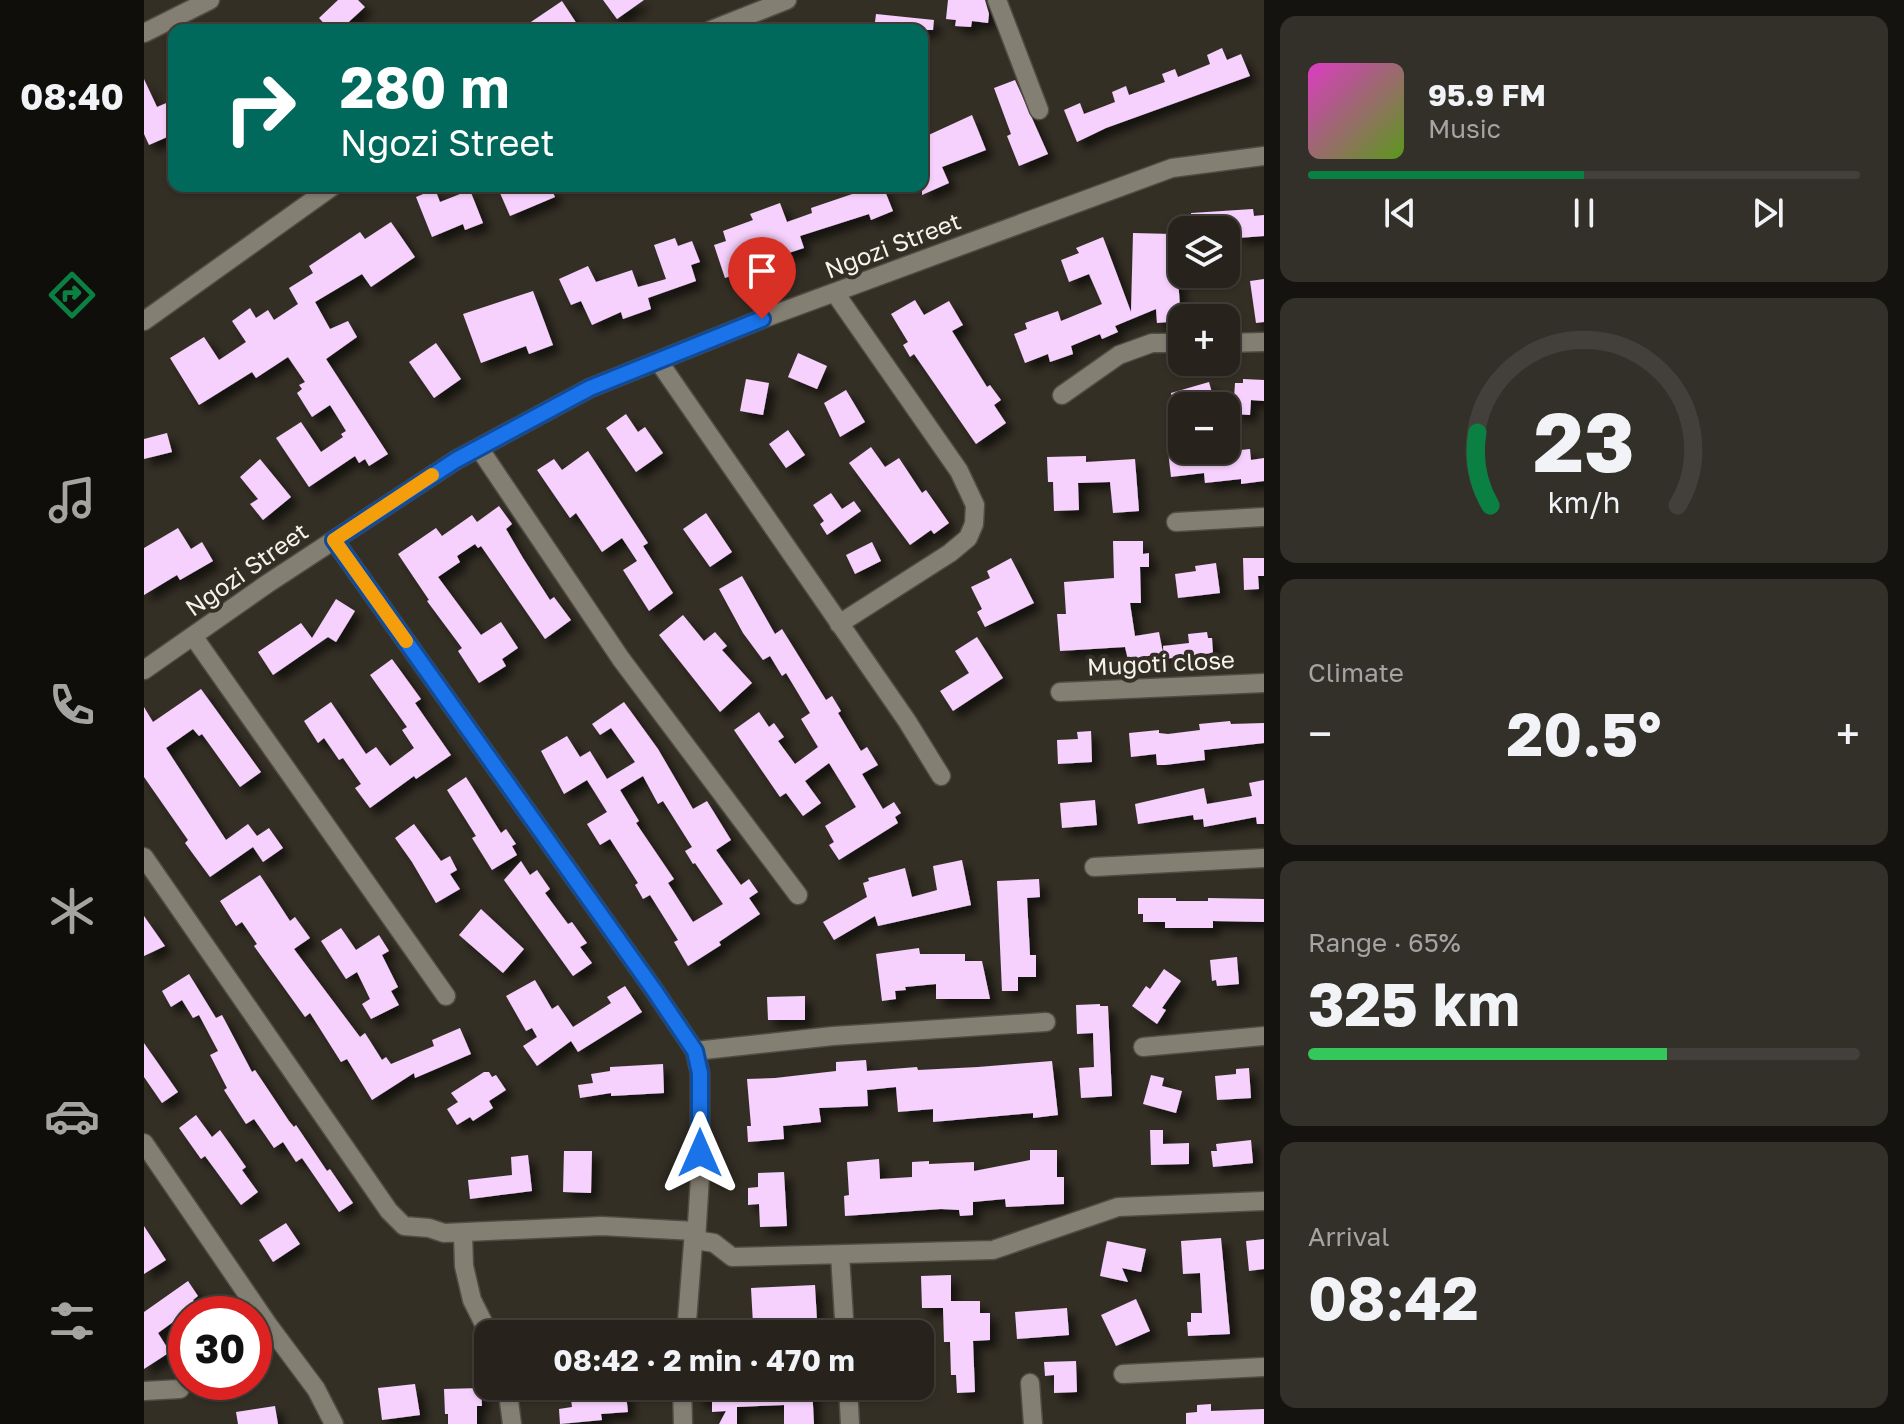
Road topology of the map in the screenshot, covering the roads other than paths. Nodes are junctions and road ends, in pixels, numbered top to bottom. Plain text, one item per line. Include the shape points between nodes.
1 (210, 0) edge
2 (787, 0) edge
3 (997, 0) edge
4 (726, 24) edge
5 (144, 33) edge
6 (1039, 110) dead end
7 (1264, 156) edge
8 (325, 192) edge
9 (835, 293) junction
10 (144, 321) edge
11 (1264, 342) edge
12 (1168, 343) edge
13 (1240, 343) edge
14 (659, 362) junction
15 (1062, 395) dead end
16 (479, 448) junction
17 (1264, 517) edge
18 (1176, 522) dead end
19 (334, 540) junction
20 (839, 624) junction
21 (193, 636) junction
22 (144, 670) edge
23 (1264, 683) edge
24 (1060, 692) dead end
25 (941, 776) dead end
26 (144, 857) edge
27 (1264, 858) edge
28 (1094, 867) dead end
29 (798, 895) dead end
30 (446, 996) dead end
31 (1046, 1022) dead end
32 (1264, 1036) edge
33 (1143, 1047) dead end
34 (695, 1051) junction
35 (144, 1143) edge
36 (1264, 1201) edge
37 (463, 1234) junction
38 (695, 1236) junction
39 (840, 1255) junction
40 (482, 1320) edge
41 (687, 1320) edge
42 (844, 1320) edge
43 (1264, 1367) edge
44 (1123, 1374) dead end
45 (1030, 1383) dead end
46 (168, 1390) edge
47 (144, 1391) edge
48 (509, 1400) edge
49 (682, 1400) edge
50 (849, 1400) edge
51 (334, 1424) edge
52 (512, 1424) edge
53 (683, 1424) edge
54 (850, 1424) edge
55 (1033, 1424) edge

1 - 5 street
2 - 4 street
3 - 6 street
7 - 9 street, Ngozi Street via 1172,168
8 - 10 street
9 - 14 street, Ngozi Street
9 - 20 street via 959,471 975,505 968,538
11 - 13 street
12 - 15 street via 1119,355
14 - 16 street, Ngozi Street via 590,388
14 - 20 street
16 - 19 street, Ngozi Street
16 - 29 street via 621,659
17 - 18 street
19 - 21 street, Ngozi Street
19 - 34 street
20 - 25 street
21 - 22 street, Ngozi Street
21 - 30 street
23 - 24 street, Mugoti close
26 - 37 street via 389,1211 404,1226
27 - 28 street
31 - 34 street
32 - 33 street
34 - 38 street via 701,1105
35 - 51 street via 316,1389
36 - 39 street via 1118,1207 993,1250
37 - 38 street via 602,1226
37 - 40 street via 469,1291
38 - 39 street via 732,1257
38 - 41 street
39 - 42 street
43 - 44 street
45 - 55 street
46 - 47 street
48 - 52 street
49 - 53 street
50 - 54 street

